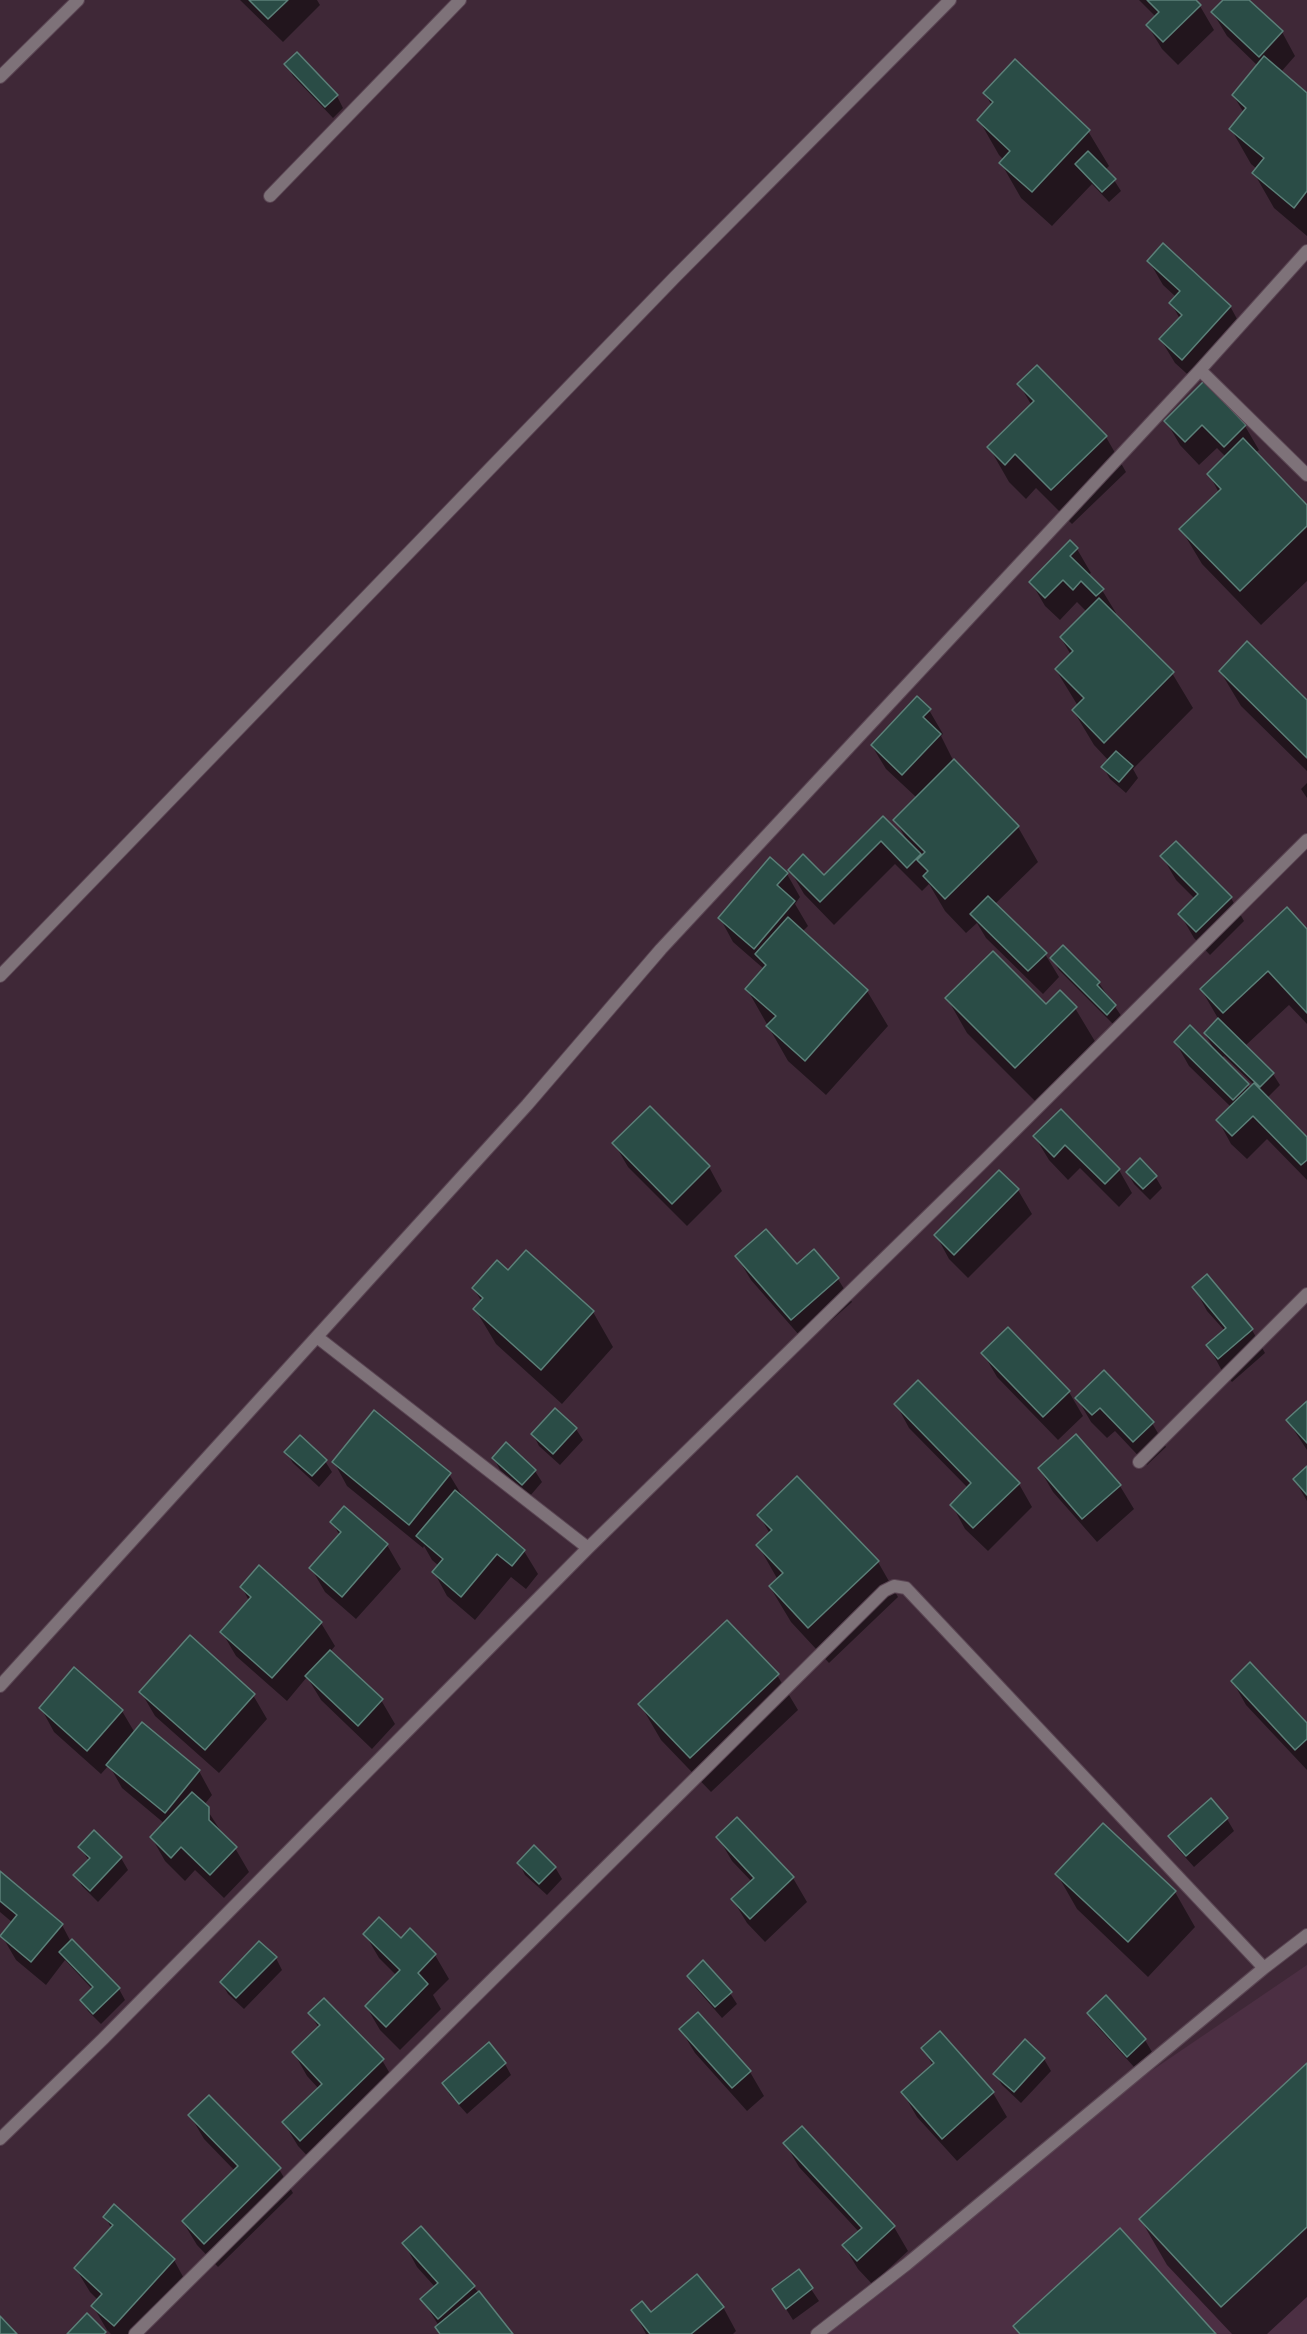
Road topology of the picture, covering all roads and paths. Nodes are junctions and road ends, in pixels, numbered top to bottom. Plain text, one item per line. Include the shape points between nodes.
1 (78, 0) edge
2 (460, 0) edge
3 (950, 0) edge
4 (0, 77) edge
5 (270, 196) dead end
6 (1307, 251) edge
7 (1200, 370) junction
8 (1307, 475) edge
9 (1307, 840) edge
10 (0, 976) edge
11 (1307, 1294) edge
12 (317, 1337) junction
13 (1139, 1462) dead end
14 (588, 1548) junction
15 (0, 1686) edge
16 (1307, 1935) edge
17 (1264, 1968) junction
18 (0, 2139) edge
19 (135, 2334) edge
20 (817, 2334) edge

1 - 4 street
2 - 5 street
3 - 10 street via 675,277
6 - 7 street
7 - 8 street
7 - 12 street via 661,949 527,1105
9 - 14 street
11 - 13 street
12 - 14 street
12 - 15 street
14 - 18 street
16 - 17 street
17 - 19 street via 906,1588 894,1586 884,1591
17 - 20 street

